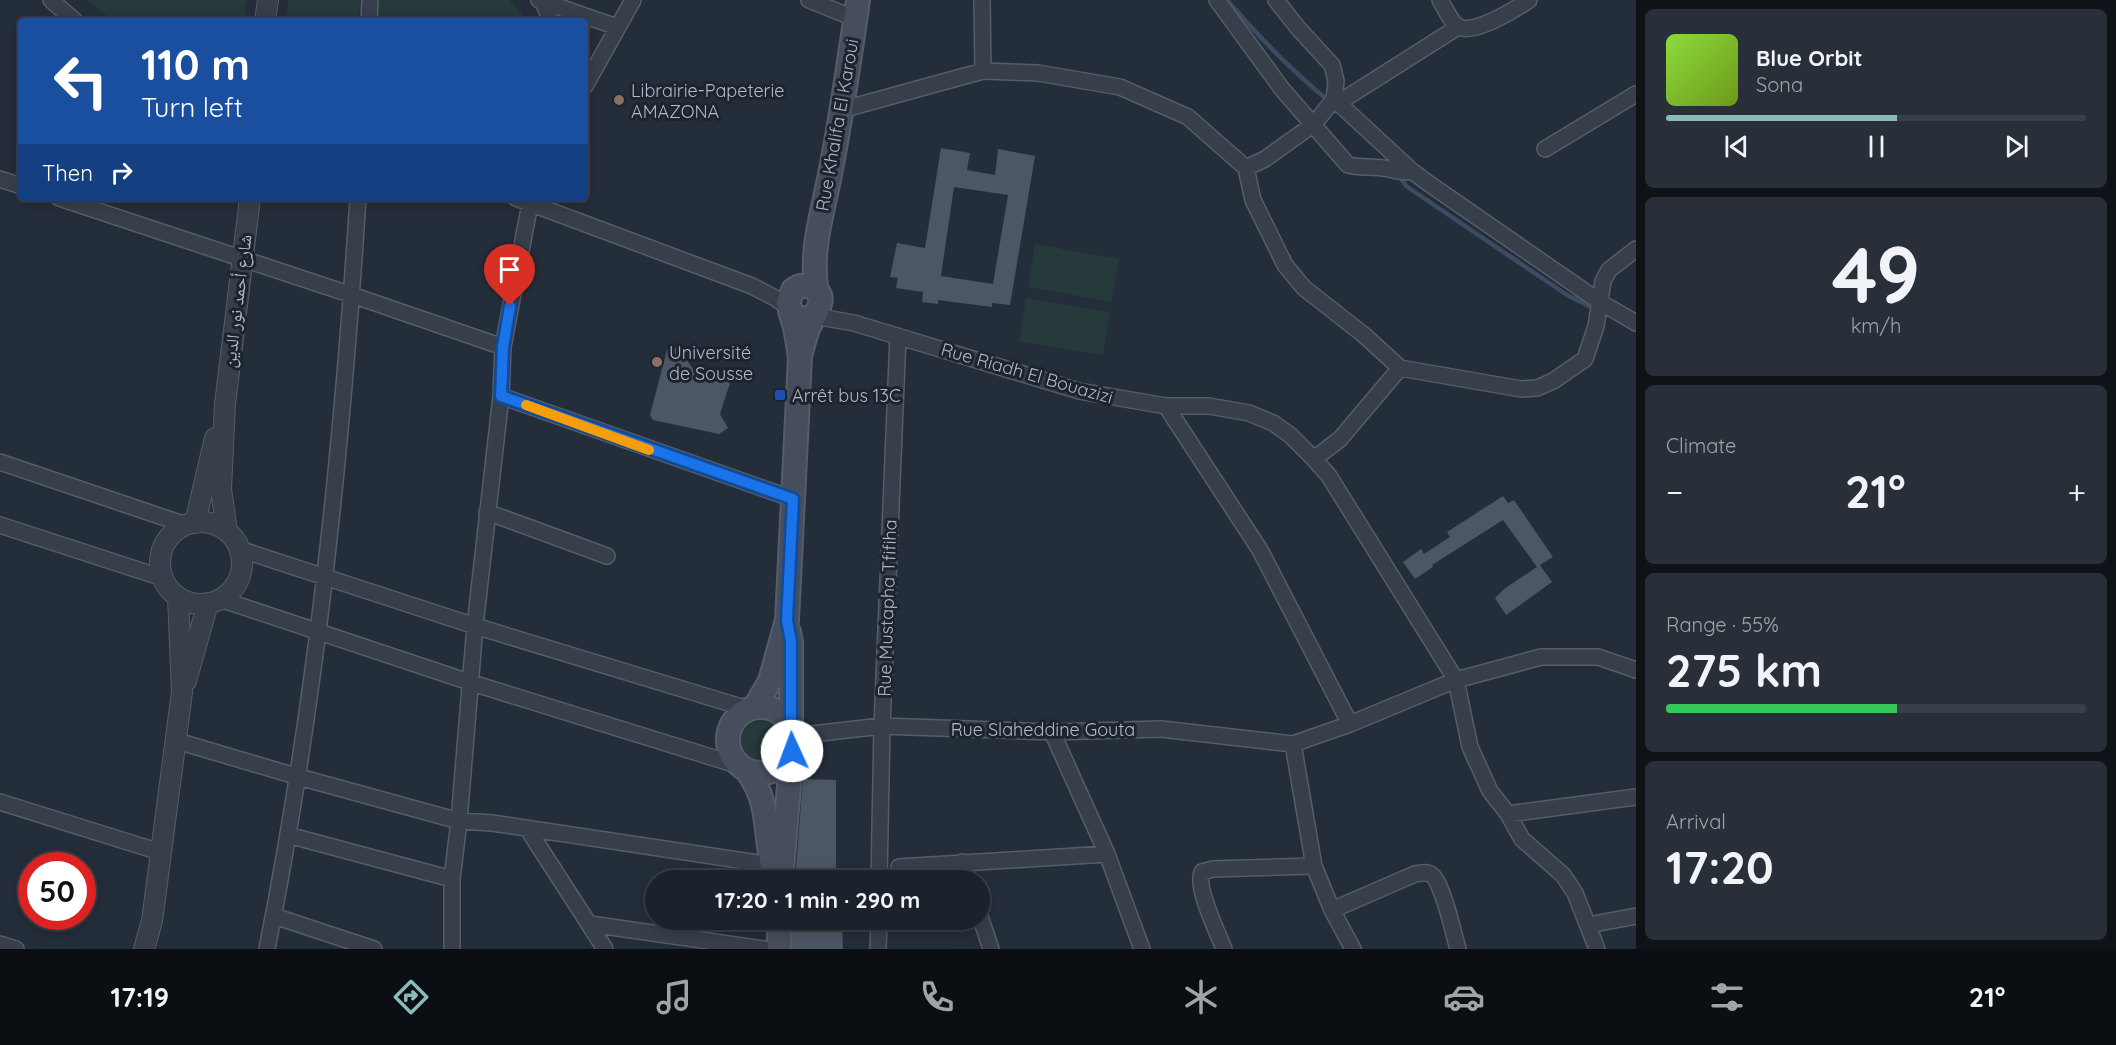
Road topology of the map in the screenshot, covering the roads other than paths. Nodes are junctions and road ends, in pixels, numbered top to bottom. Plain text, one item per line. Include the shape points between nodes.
1 (51, 0) edge
2 (268, 0) edge
3 (370, 0) edge
4 (633, 0) edge
5 (809, 0) edge
6 (982, 0) edge
7 (1217, 0) edge
8 (1276, 0) edge
9 (1440, 0) edge
10 (1529, 0) edge
11 (541, 1) edge
12 (1515, 5) edge
13 (857, 9) edge
14 (72, 18) edge
15 (265, 18) edge
16 (369, 18) edge
17 (550, 18) edge
18 (617, 27) junction
19 (1458, 27) junction
20 (983, 71) junction
21 (588, 80) edge
22 (1636, 94) edge
23 (1336, 101) junction
24 (841, 110) junction
25 (1314, 124) junction
26 (1545, 149) dead end
27 (1246, 168) junction
28 (1412, 171) junction
29 (0, 179) edge
30 (18, 185) edge
31 (68, 201) edge
32 (250, 201) edge
33 (358, 201) edge
34 (525, 201) edge
35 (528, 201) edge
36 (815, 249) junction
37 (1636, 249) edge
38 (242, 260) junction
39 (352, 295) junction
40 (817, 301) junction
41 (1600, 302) junction
42 (790, 303) junction
43 (1636, 323) edge
44 (898, 336) junction
45 (503, 347) junction
46 (800, 357) junction
47 (1400, 368) junction
48 (501, 396) junction
49 (225, 404) junction
50 (1166, 406) junction
51 (1314, 459) junction
52 (0, 462) edge
53 (793, 499) junction
54 (487, 512) junction
55 (191, 524) junction
56 (0, 525) edge
57 (227, 531) junction
58 (239, 549) junction
59 (607, 556) dead end
60 (326, 576) junction
61 (164, 578) junction
62 (178, 597) junction
63 (214, 601) junction
64 (787, 620) junction
65 (475, 626) junction
66 (318, 632) junction
67 (1636, 670) edge
68 (1456, 680) junction
69 (469, 682) junction
70 (182, 692) junction
71 (752, 708) junction
72 (1350, 724) junction
73 (882, 726) junction
74 (1052, 732) junction
75 (792, 738) junction
76 (177, 741) junction
77 (1293, 744) junction
78 (743, 769) junction
79 (299, 777) junction
80 (1636, 797) edge
81 (0, 802) edge
82 (1508, 814) junction
83 (459, 821) junction
84 (527, 828) junction
85 (288, 835) junction
86 (160, 852) junction
87 (1107, 854) junction
88 (962, 862) junction
89 (1314, 866) junction
90 (899, 867) dead end
91 (750, 870) edge
92 (776, 870) edge
93 (778, 870) edge
94 (879, 870) edge
95 (965, 870) edge
96 (452, 879) junction
97 (1332, 910) junction
98 (274, 916) junction
99 (1636, 916) edge
100 (152, 921) junction
101 (590, 924) junction
102 (1588, 925) junction
103 (779, 930) edge
104 (879, 930) edge
105 (985, 930) edge
106 (0, 944) edge
107 (1350, 948) edge
108 (16, 949) edge
109 (144, 949) edge
110 (154, 949) edge
111 (267, 949) edge
112 (374, 949) edge
113 (452, 949) edge
114 (605, 949) edge
115 (764, 949) edge
116 (779, 949) edge
117 (878, 949) edge
118 (991, 949) edge
119 (1142, 949) edge
120 (1224, 949) edge
121 (1458, 949) edge
122 (1597, 949) edge

1 - 14 street
2 - 15 street
3 - 16 street
4 - 18 street
5 - 13 street
6 - 20 street
7 - 25 street via 1282,89
8 - 23 street via 1332,65
9 - 19 street
10 - 12 street
11 - 17 street
11 - 18 street
12 - 19 street via 1477,27
13 - 24 main road, Rue Khalifa El Karoui
18 - 21 street
19 - 23 street
20 - 24 street
20 - 27 street via 1038,73 1120,87 1188,117
22 - 26 street
23 - 25 street
23 - 28 street
24 - 36 main road, Rue Khalifa El Karoui
25 - 27 street
25 - 28 street via 1348,165
27 - 47 street via 1253,200 1285,265 1304,288
28 - 41 street
29 - 30 street
31 - 38 street
32 - 38 street, شارع أحمد نور الدين
33 - 39 street
34 - 45 street
35 - 42 street
36 - 40 main road, Rue Khalifa El Karoui
36 - 42 main road, Rue Khalifa El Karoui
37 - 41 street via 1609,270
38 - 39 street
38 - 49 street, شارع أحمد نور الدين
39 - 45 street
39 - 60 street
40 - 42 main road via 813,288 802,286
40 - 42 main road via 809,319 798,318
40 - 44 street, Rue Riadh El Bouazizi via 854,323
40 - 46 main road, Rue Khalifa El Karoui
41 - 43 street
41 - 47 street via 1585,359 1537,388 1521,389
42 - 46 main road, Rue Khalifa El Karoui
44 - 50 street, Rue Riadh El Bouazizi via 1079,391
44 - 73 street, Rue Mustapha Tfifiha
45 - 48 street
46 - 53 main road, Rue Khalifa El Karoui
47 - 51 street via 1340,439
48 - 53 street
48 - 54 street
49 - 55 street
49 - 57 street via 221,489
50 - 51 street, Rue Riadh El Bouazizi via 1209,406 1249,413 1290,435
50 - 72 street via 1260,550
51 - 68 street, Rue Riadh El Bouazizi via 1329,476
52 - 55 street
53 - 64 main road, Rue Khalifa El Karoui
54 - 59 street
54 - 65 street
55 - 57 street via 212,523
55 - 61 street via 173,533 164,546 160,562
56 - 61 street
57 - 58 street
58 - 60 street
58 - 63 street via 242,565 238,581
60 - 65 street
60 - 66 street
61 - 62 street
62 - 63 street via 193,603
62 - 70 street
63 - 66 street
63 - 70 street
64 - 71 main road, Rue Khalifa El Karoui via 770,681
64 - 75 main road, Rue Khalifa El Karoui via 791,642
65 - 69 street
65 - 71 street
66 - 69 street
66 - 79 street
67 - 68 street via 1598,657 1541,657
68 - 72 street
68 - 82 street via 1470,747 1490,791
69 - 78 street
69 - 83 street
70 - 76 street
71 - 75 main road via 766,707 785,717
71 - 78 main road via 739,715 728,735 732,757
72 - 77 street
73 - 74 street, Rue Slaheddine Gouta
73 - 75 street, Rue Slaheddine Gouta
73 - 94 street, Rue Mustapha Tfifiha
74 - 77 street, Rue Slaheddine Gouta via 1161,729
74 - 87 street
75 - 78 main road via 787,761 779,768 758,774
75 - 93 main road, Rue Khalifa El Karoui
76 - 79 street
76 - 86 street
77 - 89 street
78 - 92 main road via 757,784
79 - 83 street
79 - 85 street
80 - 82 street
81 - 86 street
82 - 102 street via 1522,839 1563,875
83 - 84 street
83 - 96 street
84 - 91 street
84 - 101 street
85 - 96 street
85 - 98 street
86 - 100 street
87 - 88 street
87 - 119 street
88 - 90 street
88 - 95 street
89 - 97 street
89 - 120 street via 1202,872 1201,889
96 - 113 street
97 - 107 street
97 - 121 street via 1415,874 1429,874 1438,888
98 - 111 street
98 - 112 street
99 - 102 street
100 - 109 street
100 - 110 street
101 - 114 street
101 - 115 street
102 - 122 street
103 - 116 main road
104 - 117 street
105 - 118 street
106 - 108 street

